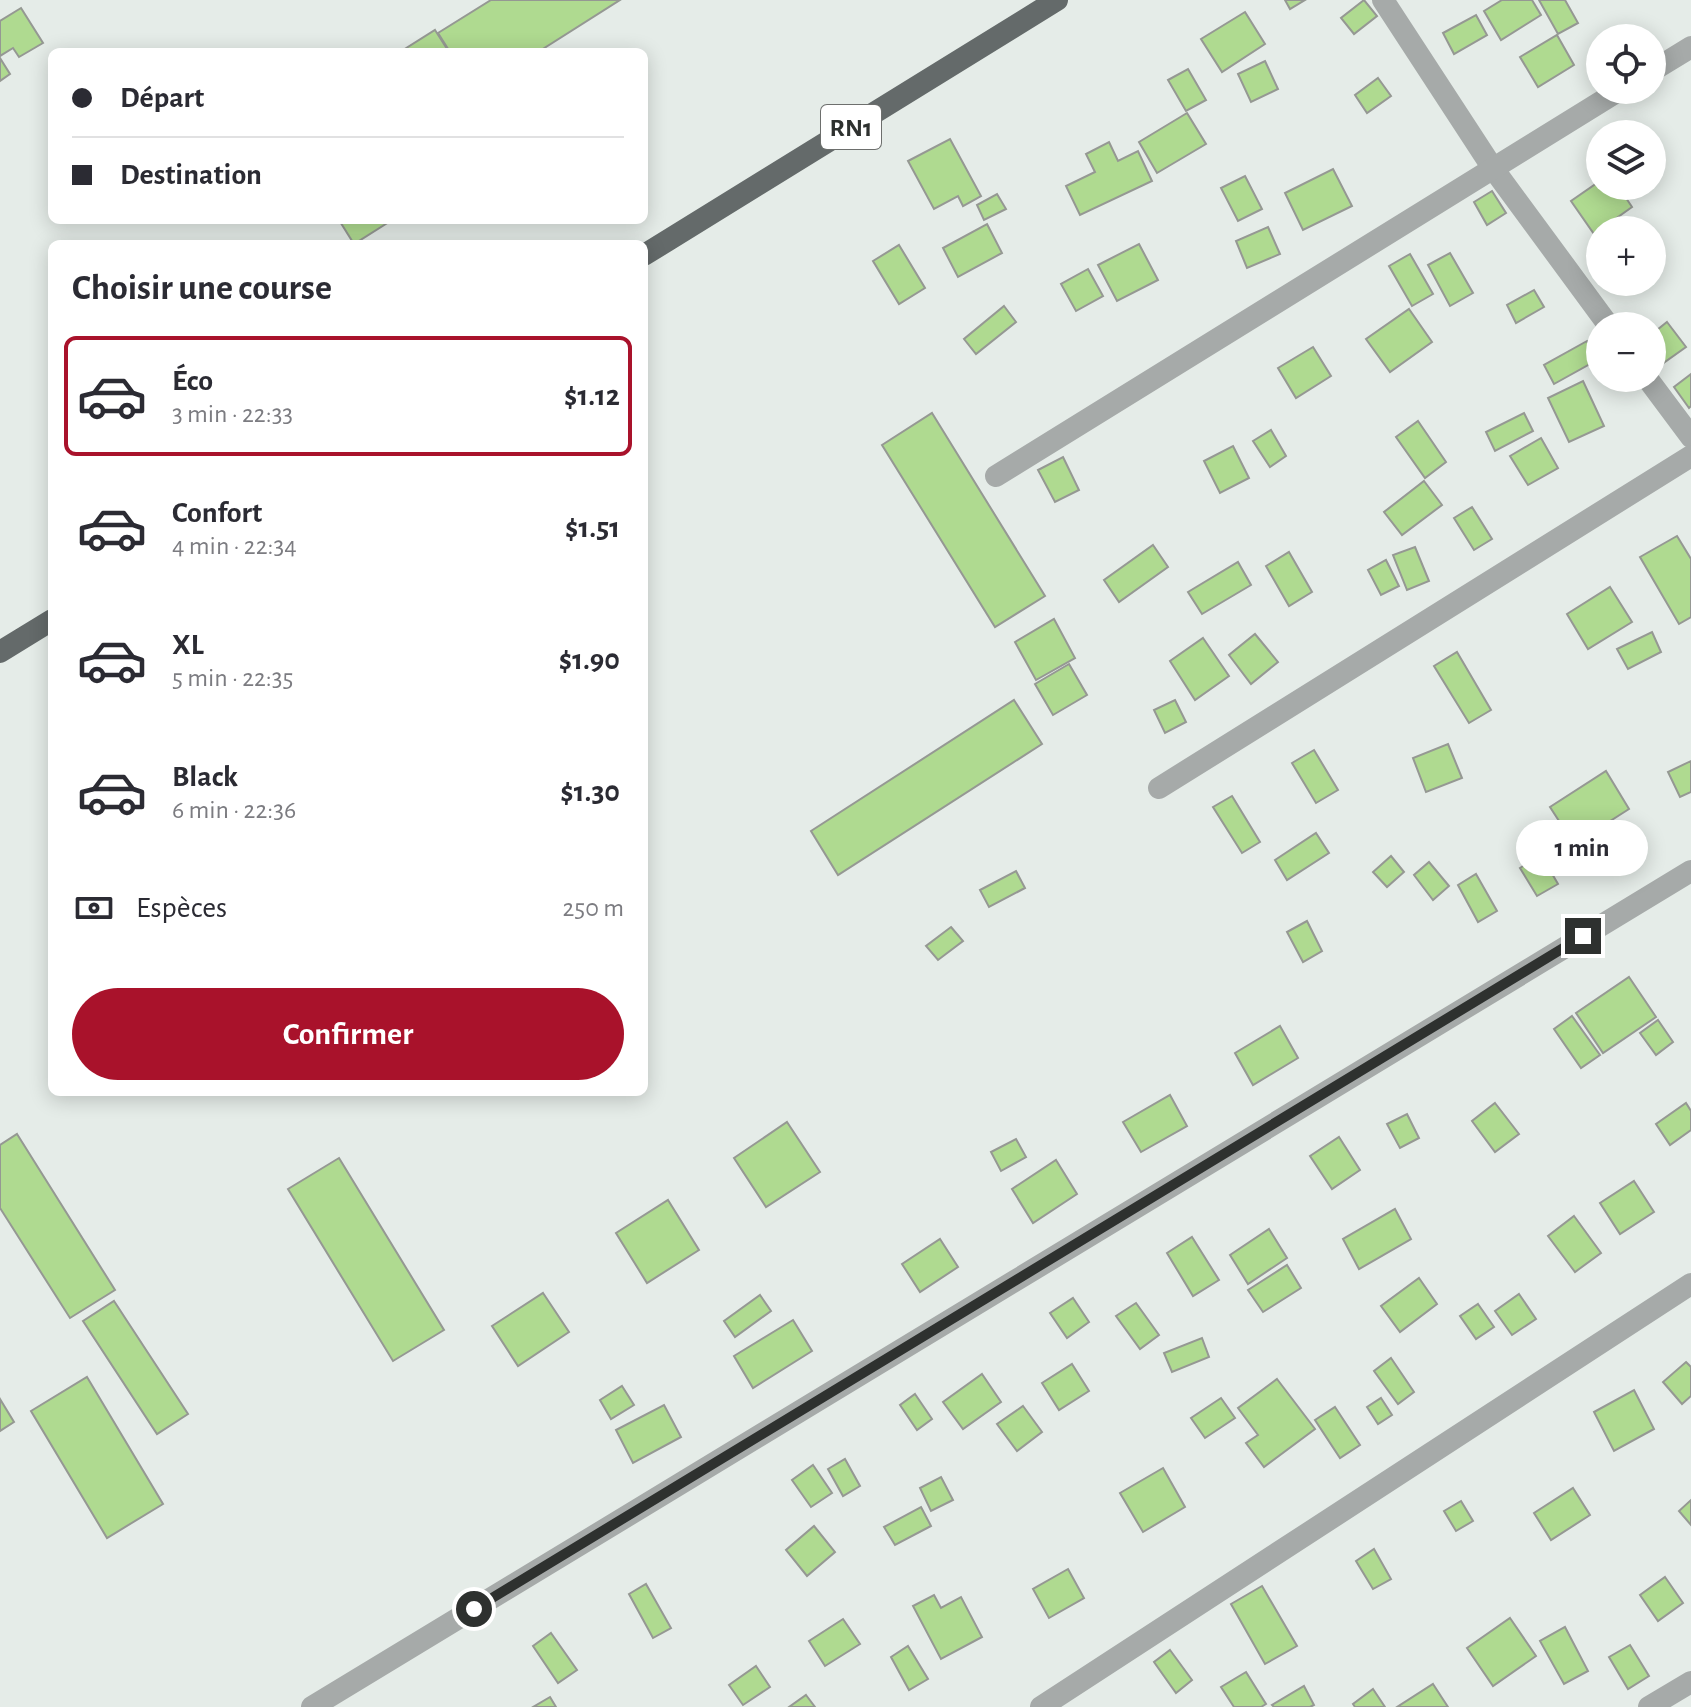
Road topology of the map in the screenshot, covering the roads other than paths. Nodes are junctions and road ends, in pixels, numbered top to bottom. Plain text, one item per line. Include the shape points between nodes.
1 (1057, 0) edge
2 (1383, 0) edge
3 (1691, 47) edge
4 (1666, 62) edge
5 (1597, 104) edge
6 (1492, 167) junction
7 (648, 253) edge
8 (1599, 312) edge
9 (1657, 392) edge
10 (1691, 437) edge
11 (1691, 456) edge
12 (996, 476) dead end
13 (48, 622) edge
14 (0, 652) edge
15 (1159, 788) dead end
16 (1691, 871) edge
17 (1691, 1284) edge
18 (1691, 1682) edge
19 (312, 1707) edge
20 (1041, 1707) edge
21 (1649, 1707) edge

1 - 7 highway, RN1
2 - 6 street
3 - 4 street
5 - 6 street
6 - 8 street
6 - 12 street
9 - 10 street
11 - 15 street
13 - 14 highway
16 - 19 street
17 - 20 street
18 - 21 street

